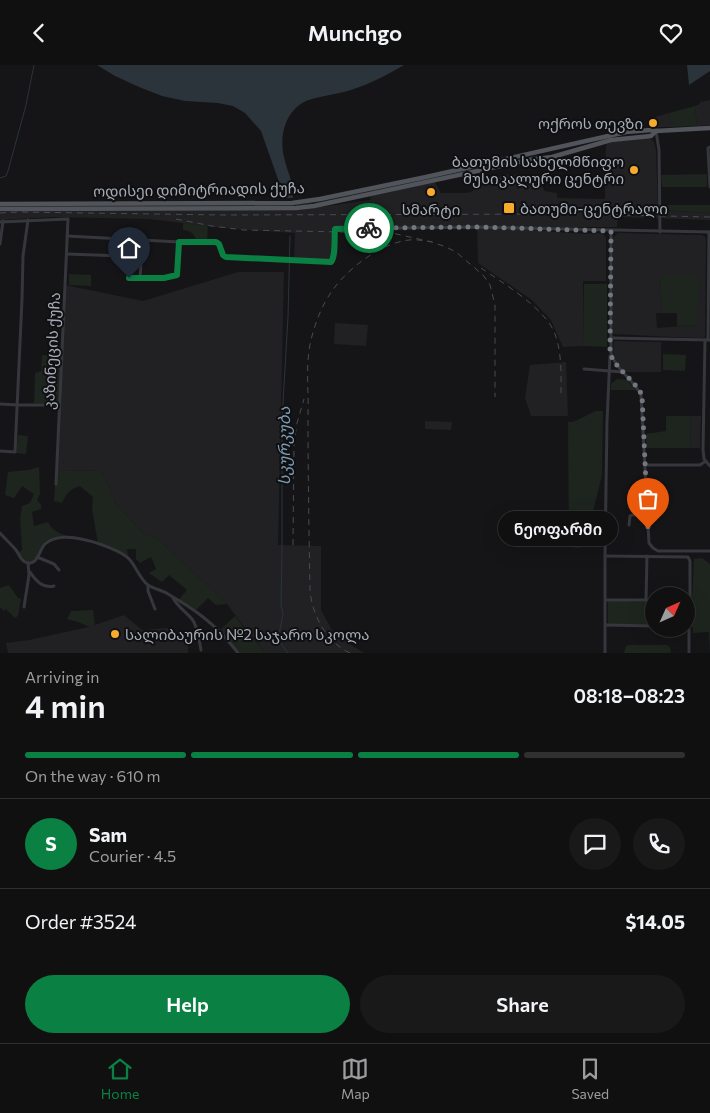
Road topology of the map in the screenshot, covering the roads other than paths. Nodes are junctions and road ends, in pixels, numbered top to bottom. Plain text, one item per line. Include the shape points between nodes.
1 (710, 128) edge
2 (656, 131) junction
3 (710, 147) edge
4 (555, 148) junction
5 (544, 151) junction
6 (556, 156) junction
7 (544, 158) junction
8 (710, 187) edge
9 (0, 204) edge
10 (0, 209) edge
11 (28, 220) junction
12 (2, 222) edge
13 (611, 231) junction
14 (660, 232) junction
15 (710, 232) edge
16 (67, 236) junction
17 (125, 239) junction
18 (179, 242) junction
19 (0, 244) edge
20 (709, 251) edge
21 (66, 254) junction
22 (141, 263) dead end
23 (129, 278) dead end
24 (140, 279) junction
25 (610, 337) junction
26 (708, 340) edge
27 (610, 353) junction
28 (584, 369) dead end
29 (609, 371) junction
30 (624, 373) junction
31 (704, 403) junction
32 (710, 403) edge
33 (0, 404) edge
34 (18, 405) junction
35 (59, 405) junction
36 (0, 451) edge
37 (706, 461) junction
38 (645, 465) junction
39 (710, 466) edge
40 (56, 484) dead end
41 (648, 515) junction
42 (629, 525) dead end
43 (0, 533) edge
44 (670, 551) junction
45 (710, 551) edge
46 (605, 556) junction
47 (647, 556) junction
48 (38, 557) junction
49 (671, 557) junction
50 (28, 563) junction
51 (28, 569) junction
52 (59, 570) dead end
53 (148, 585) junction
54 (54, 586) dead end
55 (646, 587) edge
56 (690, 587) edge
57 (173, 597) junction
58 (606, 600) junction
59 (645, 600) edge
60 (24, 607) dead end
61 (155, 609) dead end
62 (606, 625) junction
63 (645, 626) edge
64 (689, 637) edge
65 (201, 650) dead end
66 (238, 653) edge
67 (605, 653) edge
68 (689, 653) edge

1 - 2 main road
2 - 4 main road via 626,132
2 - 6 main road via 651,136 611,140
2 - 14 street
3 - 8 street
4 - 5 main road, ოდისეი დიმიტრიადის ქუჩა
4 - 6 main road
5 - 7 main road
5 - 9 main road, ოდისეი დიმიტრიადის ქუჩა via 292,203
6 - 7 main road, ოდისეი დიმიტრიადის ქუჩა
7 - 10 main road, ოდისეი დიმიტრიადის ქუჩა via 296,208
11 - 12 street
11 - 16 street, კაზინეცის ქუჩა via 68,219
11 - 34 street via 23,256
12 - 19 street
13 - 14 street
13 - 18 street via 477,227 335,229 336,258 331,262 226,257 216,242
13 - 25 street
14 - 15 street
15 - 20 street
16 - 17 street
16 - 21 street, კაზინეცის ქუჩა
17 - 18 street
17 - 21 street via 123,256
18 - 24 street via 177,275
20 - 26 street
21 - 35 street, კაზინეცის ქუჩა
22 - 24 street
23 - 24 street
25 - 26 street
25 - 27 street
26 - 31 street
27 - 29 street
27 - 30 street
28 - 29 street
29 - 30 street
29 - 46 street
30 - 38 street via 642,395
31 - 32 street
31 - 37 street via 703,449
33 - 34 street
34 - 35 street
34 - 36 street via 15,452
35 - 40 street, კაზინეცის ქუჩა
37 - 38 street via 700,465
37 - 39 street
38 - 41 street
41 - 42 street via 630,516
41 - 44 street via 649,543 658,551
43 - 50 street
44 - 45 street
44 - 49 street
46 - 47 street
46 - 58 street
47 - 49 street
47 - 55 street
48 - 50 street
48 - 52 street
48 - 53 street via 50,541 79,538 121,553
49 - 56 street via 689,559
50 - 51 street
51 - 54 street via 41,584
51 - 60 street
53 - 57 street
53 - 61 street
57 - 65 street via 193,621
57 - 66 street via 219,631
58 - 59 street
58 - 62 street
62 - 63 street
62 - 67 street
64 - 68 street

